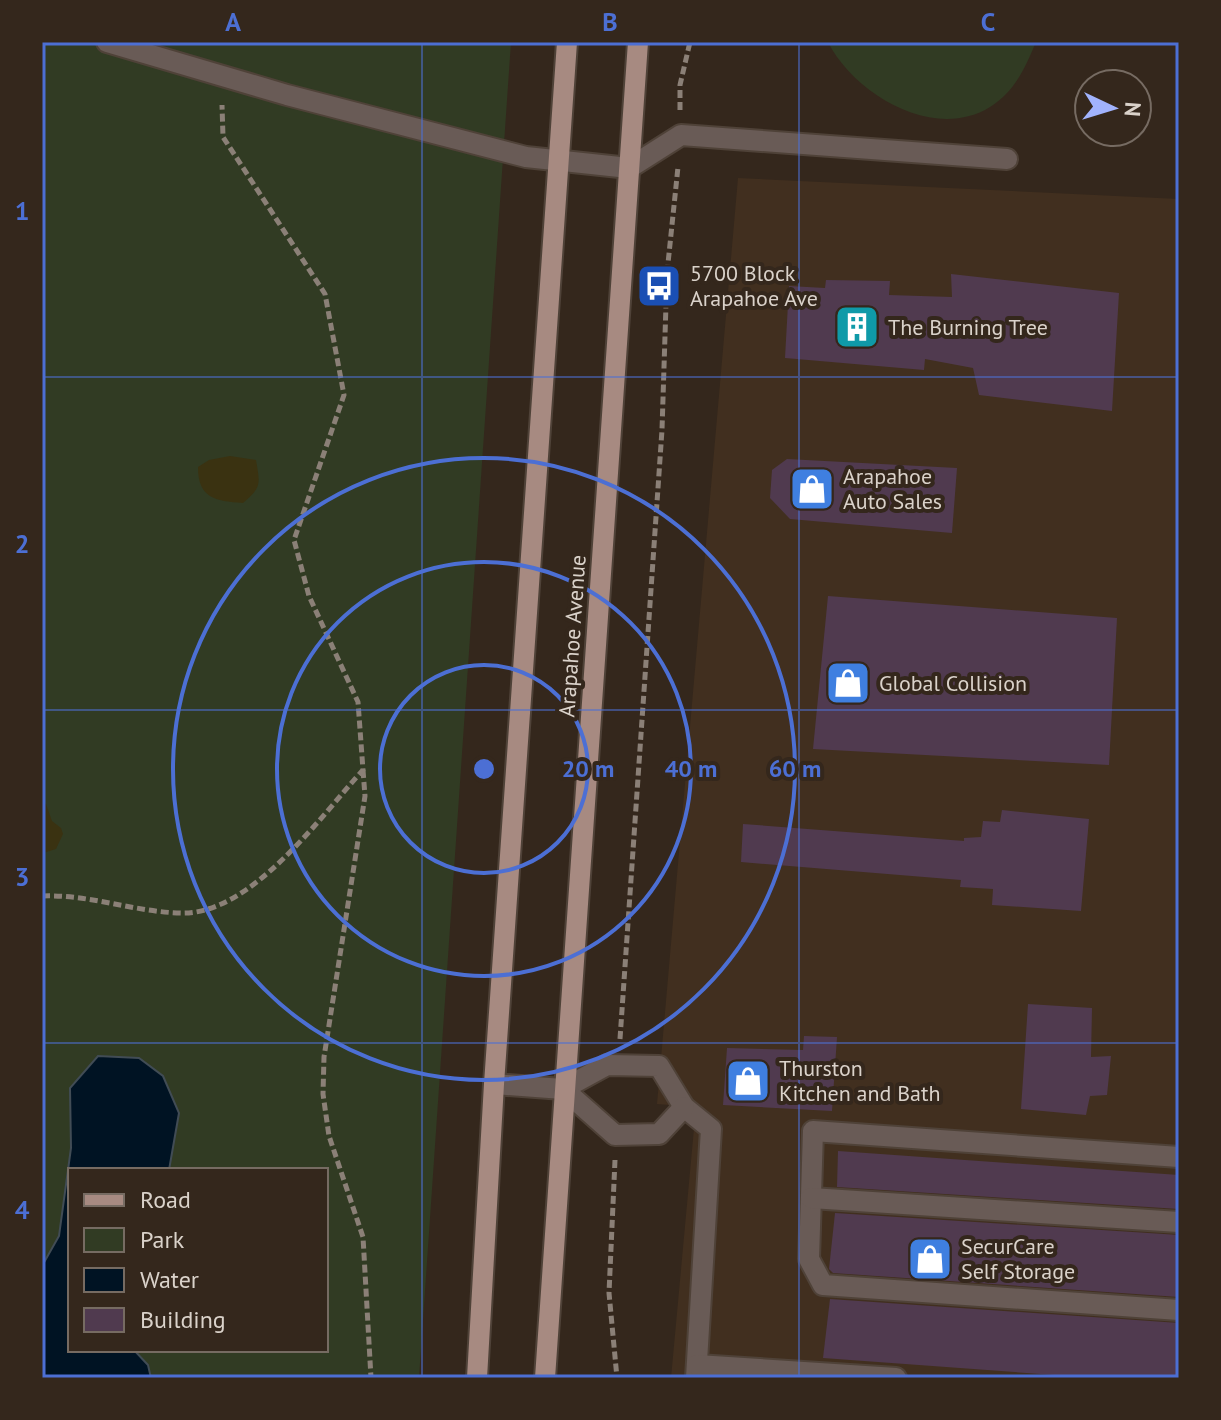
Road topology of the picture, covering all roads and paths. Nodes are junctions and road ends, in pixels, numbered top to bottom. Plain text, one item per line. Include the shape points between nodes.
1 (107, 42) edge
2 (567, 42) edge
3 (638, 42) edge
4 (690, 42) edge
5 (221, 74) junction
6 (681, 135) junction
7 (1007, 159) dead end
8 (559, 161) junction
9 (629, 168) junction
10 (363, 770) junction
11 (42, 896) edge
12 (626, 1064) junction
13 (494, 1084) junction
14 (563, 1089) junction
15 (684, 1107) junction
16 (615, 1135) junction
17 (1179, 1157) edge
18 (811, 1198) junction
19 (1179, 1222) edge
20 (1179, 1310) edge
21 (697, 1371) edge
22 (371, 1378) edge
23 (477, 1378) edge
24 (545, 1378) edge
25 (617, 1378) edge
26 (896, 1378) edge

1 - 5 lane
2 - 8 main road, Arapahoe Avenue
3 - 9 main road, Arapahoe Avenue
4 - 6 path via 680,85
5 - 8 lane via 428,133
5 - 10 path via 223,137 325,294 344,395 294,540 309,596 358,702
6 - 7 lane
6 - 9 lane
6 - 12 path via 667,273 654,574 619,1033
8 - 9 lane
8 - 13 main road, Arapahoe Avenue
9 - 14 main road, Arapahoe Avenue
10 - 11 path via 267,875 213,907 183,913 69,895
10 - 22 path via 365,796 324,1057 323,1094 329,1136 363,1237
12 - 14 lane via 607,1065
12 - 15 lane via 659,1066
13 - 14 lane
13 - 23 main road, Arapahoe Avenue
14 - 16 lane
14 - 24 main road, Arapahoe Avenue
15 - 16 lane via 659,1134
15 - 21 lane via 711,1129
16 - 25 path via 609,1293
17 - 18 lane via 813,1131
18 - 19 lane
18 - 20 lane via 809,1259 823,1285
21 - 26 lane

